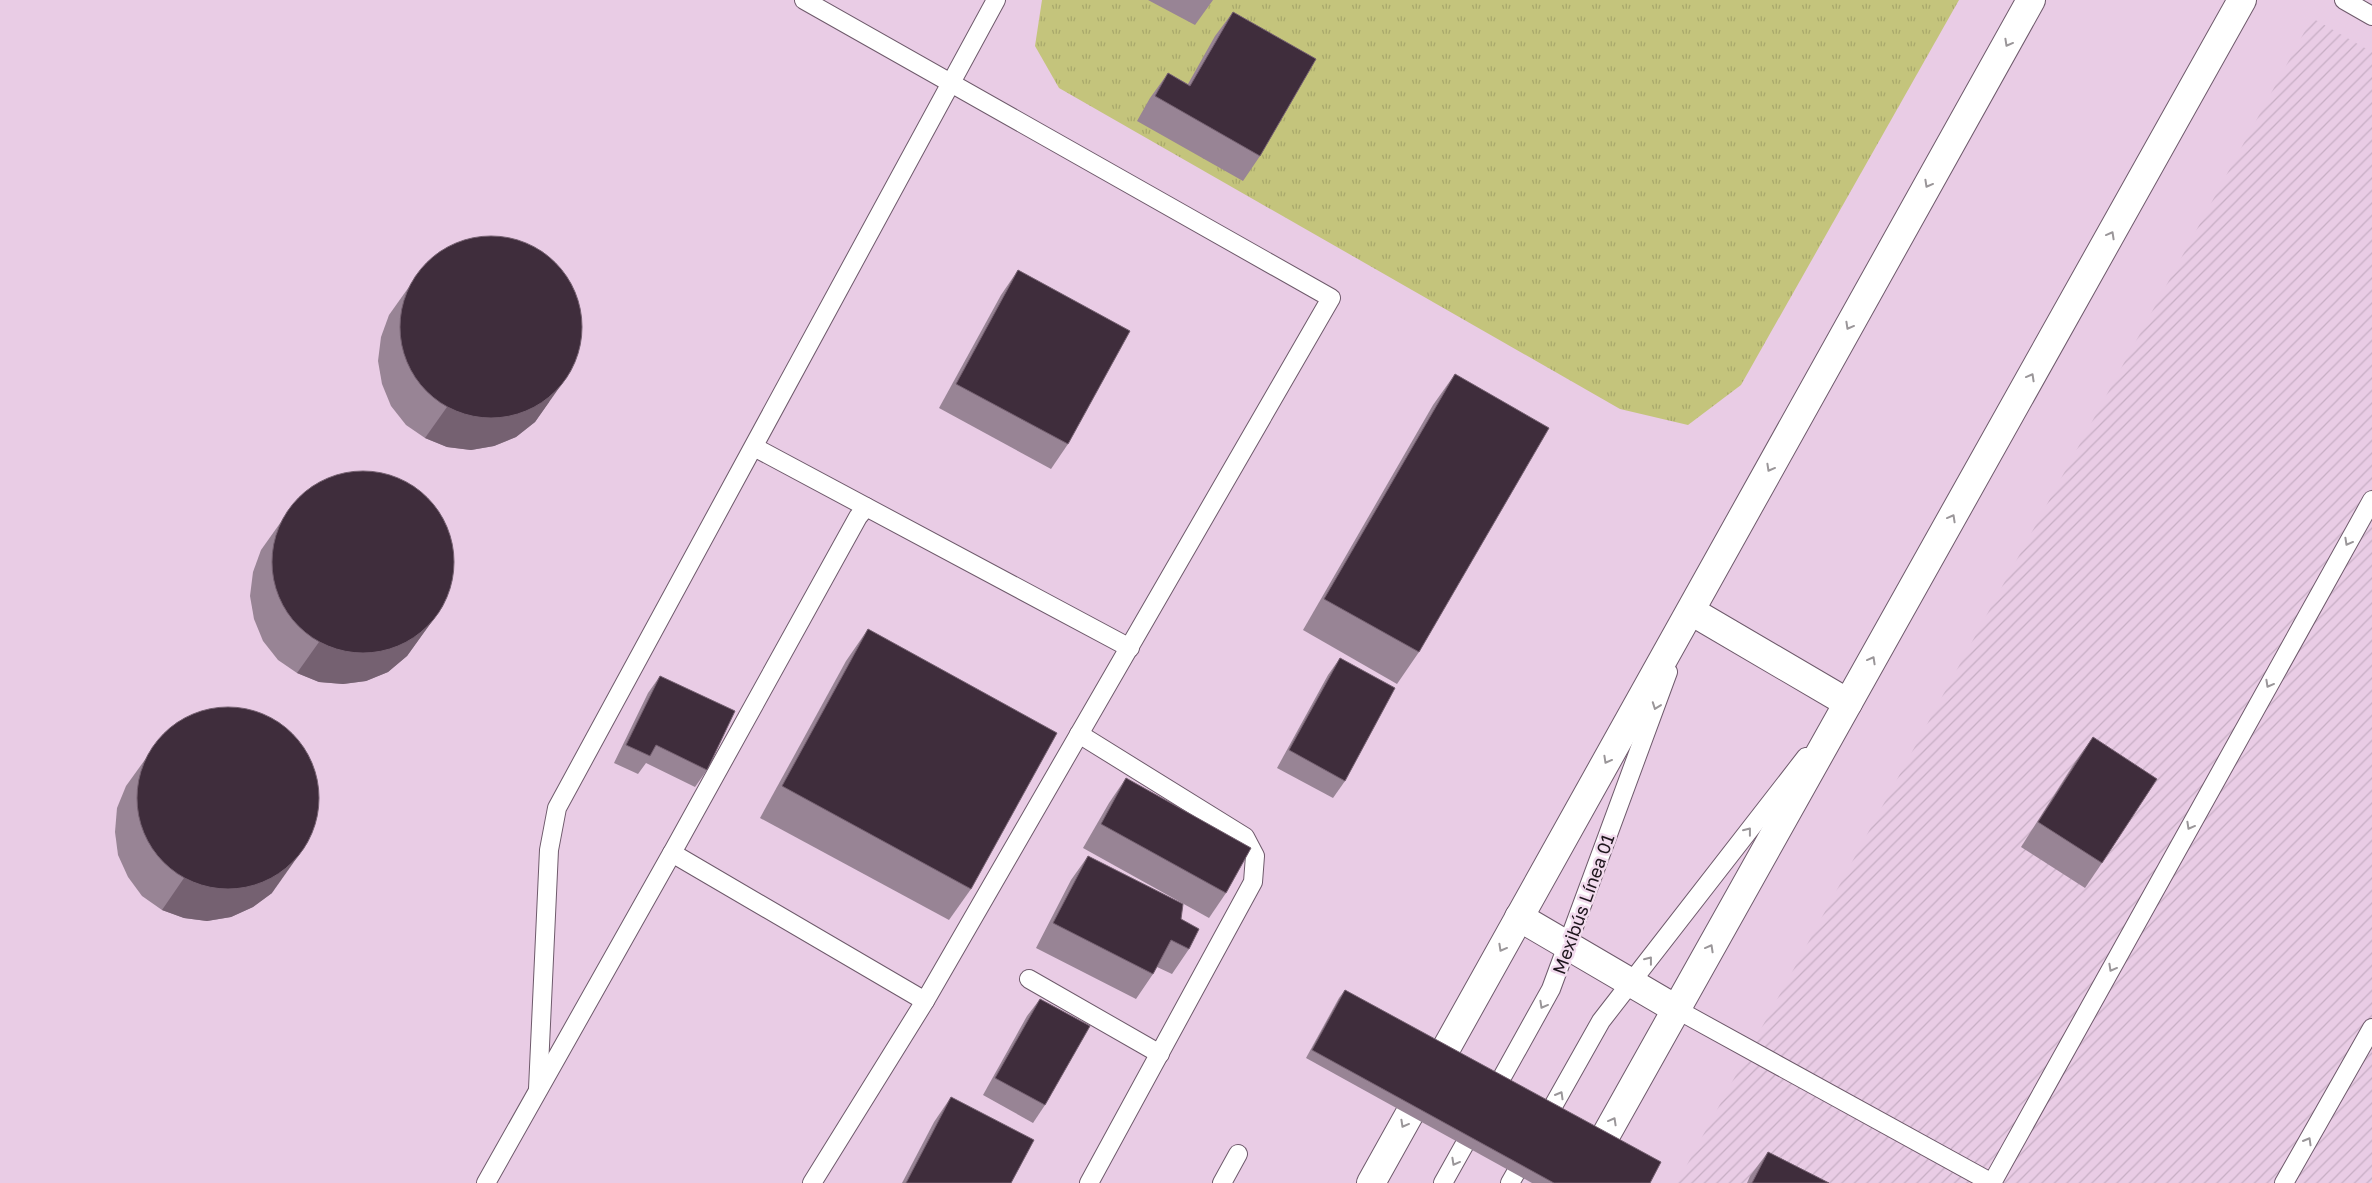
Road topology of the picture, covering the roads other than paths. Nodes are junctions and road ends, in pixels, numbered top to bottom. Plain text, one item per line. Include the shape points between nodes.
1 (804, 0) edge
2 (996, 0) edge
3 (2031, 0) edge
4 (2242, 0) edge
5 (2344, 0) edge
6 (2372, 16) edge
7 (951, 83) junction
8 (754, 447) junction
9 (2372, 500) edge
10 (866, 507) junction
11 (1690, 610) junction
12 (1130, 648) junction
13 (1848, 702) junction
14 (1079, 734) junction
15 (672, 853) junction
16 (1519, 917) junction
17 (1567, 945) junction
18 (1030, 979) dead end
19 (1631, 982) junction
20 (925, 1001) junction
21 (1676, 1009) junction
22 (2372, 1028) edge
23 (1160, 1054) junction
24 (538, 1089) junction
25 (1238, 1154) dead end
26 (486, 1183) edge
27 (812, 1183) edge
28 (1090, 1183) edge
29 (1222, 1183) edge
30 (1371, 1183) edge
31 (1443, 1183) edge
32 (1510, 1183) edge
33 (1579, 1183) edge
34 (1992, 1183) edge
35 (2284, 1183) edge

1 - 7 lane
2 - 7 lane
3 -> 11 street
13 -> 4 street
5 - 6 lane
7 - 8 lane
7 - 12 lane via 1331,298
8 - 10 lane
8 - 24 lane via 558,808 549,850
9 -> 34 lane
10 - 12 lane
10 - 15 lane
11 - 13 street
11 -> 16 street
11 -> 17 lane, Mexibús Línea 01
12 - 14 lane
19 -> 13 lane
21 -> 13 street
14 - 20 lane
14 - 23 lane via 1244,837 1255,856 1254,882
15 - 20 lane
15 - 24 lane
16 - 17 street
16 -> 30 street
17 - 19 street
17 -> 31 lane, Mexibús Línea 01 via 1551,989
18 - 23 lane
19 - 21 street
32 -> 19 lane via 1601,1021
20 - 27 lane
33 -> 21 street
21 - 34 lane
35 -> 22 lane
23 - 28 lane
24 - 26 lane
25 - 29 lane

